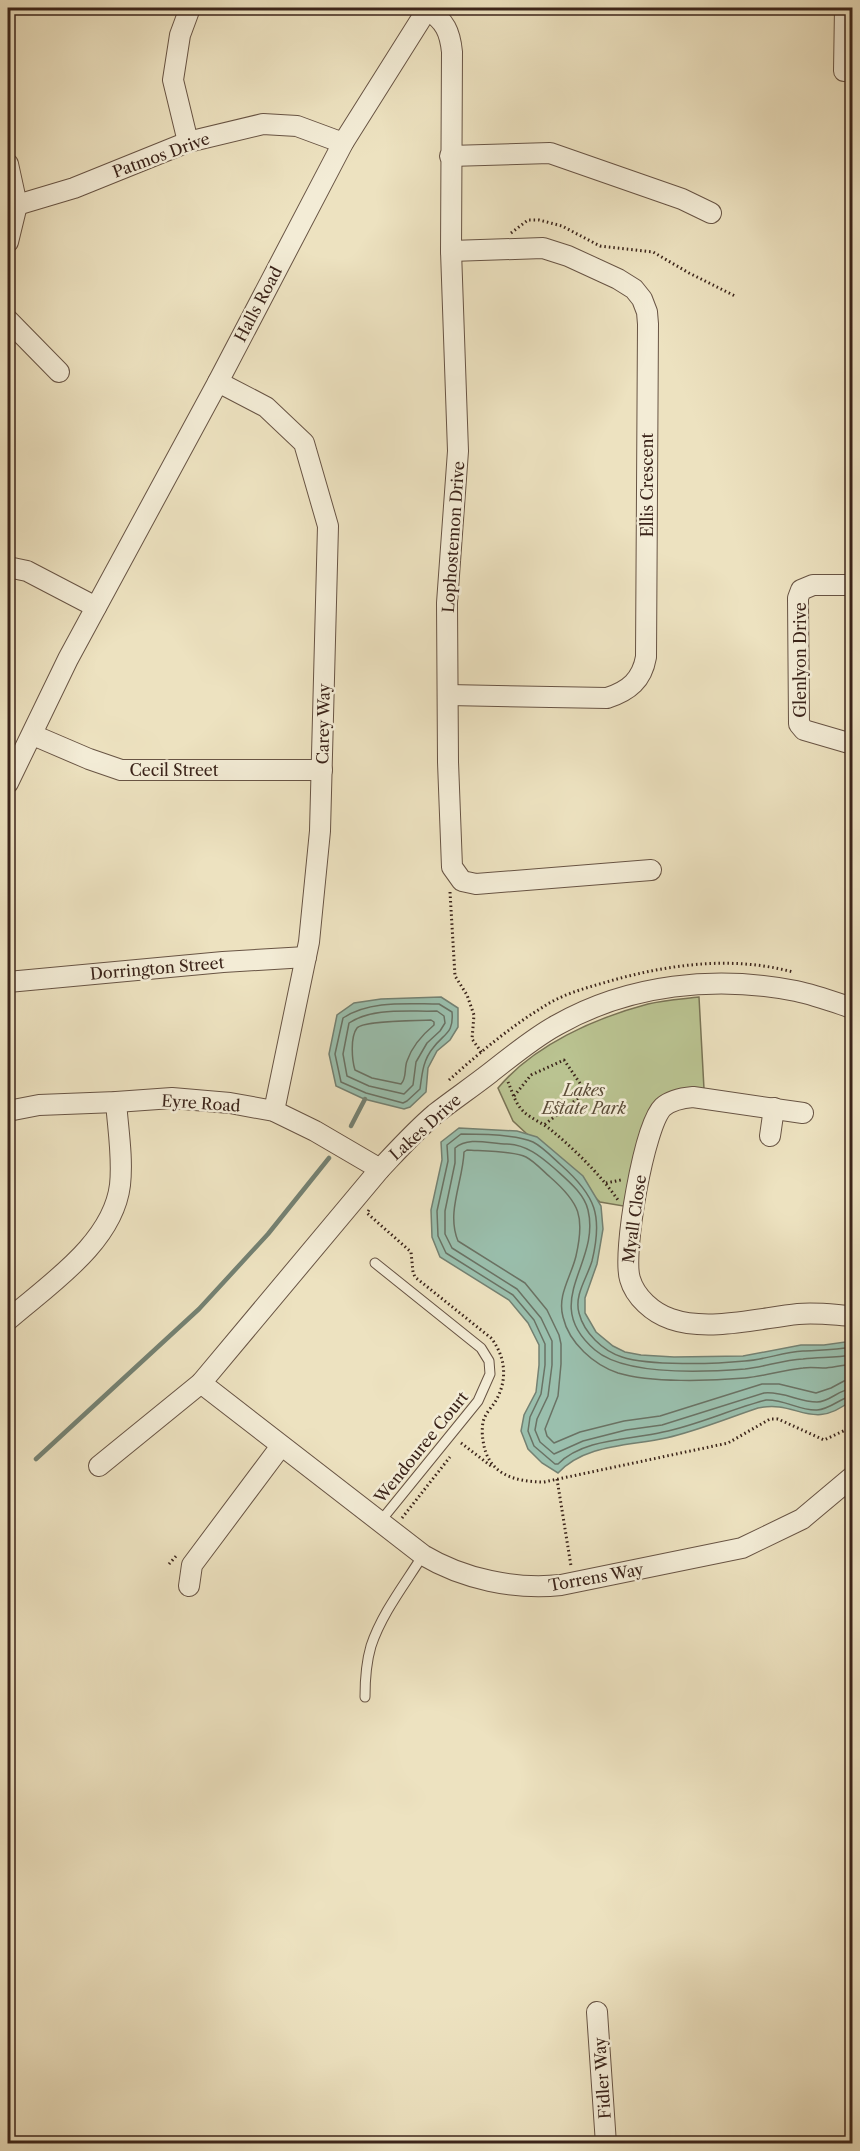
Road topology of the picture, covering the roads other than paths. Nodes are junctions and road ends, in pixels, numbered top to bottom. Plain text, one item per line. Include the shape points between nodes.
1 (190, 8) edge
2 (844, 8) edge
3 (428, 9) edge
4 (844, 71) dead end
5 (188, 142) junction
6 (342, 143) junction
7 (450, 156) junction
8 (8, 164) edge
9 (17, 205) junction
10 (711, 213) dead end
11 (8, 242) edge
12 (451, 251) junction
13 (8, 320) edge
14 (59, 372) dead end
15 (218, 382) junction
16 (8, 567) edge
17 (852, 585) edge
18 (96, 607) junction
19 (448, 696) junction
20 (33, 735) junction
21 (852, 744) edge
22 (322, 770) junction
23 (8, 783) edge
24 (651, 870) dead end
25 (306, 957) junction
26 (8, 982) edge
27 (852, 1008) edge
28 (116, 1102) junction
29 (774, 1108) junction
30 (8, 1111) edge
31 (274, 1111) junction
32 (802, 1113) dead end
33 (770, 1137) dead end
34 (380, 1169) junction
35 (375, 1263) dead end
36 (852, 1316) edge
37 (8, 1320) edge
38 (201, 1383) junction
39 (280, 1446) junction
40 (99, 1466) dead end
41 (852, 1477) edge
42 (379, 1523) junction
43 (423, 1555) junction
44 (189, 1586) dead end
45 (365, 1697) dead end
46 (597, 2012) dead end
47 (606, 2144) edge

1 - 5 street via 180,35 173,80
2 - 4 street
3 - 6 street, Halls Road
3 - 7 street, Lophostemon Drive via 444,22 451,41
5 - 6 street, Patmos Drive via 263,124 297,126
5 - 9 street, Patmos Drive via 74,188
6 - 15 street, Halls Road
7 - 10 street via 550,153
7 - 12 street, Lophostemon Drive
8 - 9 street
9 - 11 street
12 - 19 street, Lophostemon Drive via 459,451 447,603
12 - 19 street, Ellis Crescent via 543,248 618,279 642,299 648,324 646,645 645,664 636,683 607,698
13 - 14 street
15 - 18 street, Halls Road
15 - 22 street, Carey Way via 266,407 304,443 328,526
16 - 18 street via 27,571
17 - 21 street, Glenlyon Drive via 813,585 801,590 798,598 799,724 804,730
18 - 20 street, Halls Road
19 - 24 street, Lophostemon Drive via 451,861 462,881 476,884
20 - 22 street, Cecil Street via 121,770
20 - 23 street, Halls Road
22 - 25 street, Carey Way via 320,831
25 - 26 street, Dorrington Street
25 - 31 street, Carey Way
27 - 34 street, Lakes Drive via 799,991 746,983 685,985 615,1000 575,1015 539,1036 435,1114
28 - 30 street, Eyre Road via 39,1105
28 - 31 street, Eyre Road via 172,1098
28 - 37 street via 121,1174 111,1216 82,1256
29 - 32 street, Myall Close
29 - 33 street
29 - 36 street, Myall Close via 693,1097 680,1098 663,1107 647,1140 642,1166 628,1246 626,1267 630,1281 641,1300 657,1311 670,1319 692,1323 740,1322 801,1313
31 - 34 street, Eyre Road
34 - 38 street, Lakes Drive
35 - 42 lane, Wendouree Court via 481,1348 489,1361 490,1374 478,1401
38 - 39 street, Torrens Way
38 - 40 street, Lakes Drive
39 - 42 street, Torrens Way
39 - 44 street via 192,1565
41 - 43 street, Torrens Way via 801,1519 742,1548 561,1585 538,1588 476,1578
42 - 43 street, Torrens Way
43 - 45 lane via 381,1621 371,1646
46 - 47 street, Fidler Way

